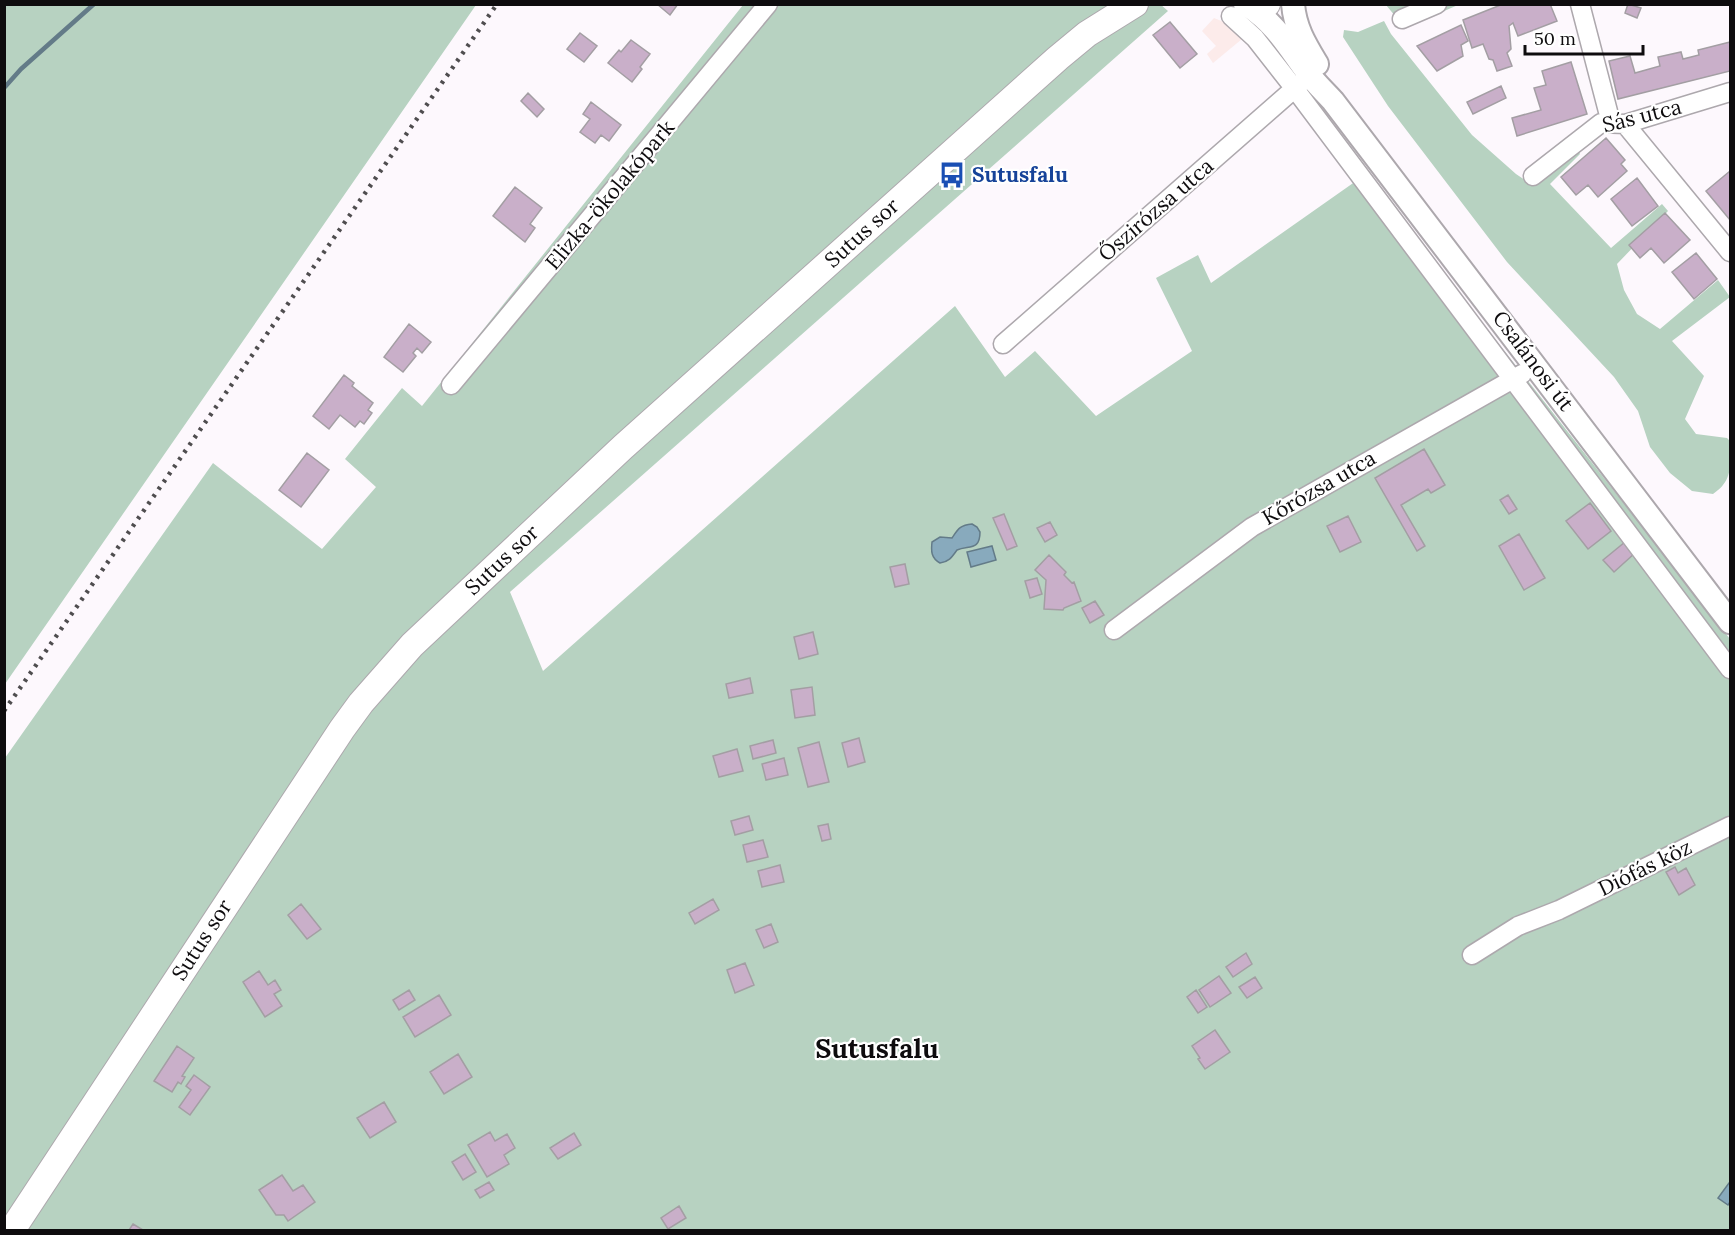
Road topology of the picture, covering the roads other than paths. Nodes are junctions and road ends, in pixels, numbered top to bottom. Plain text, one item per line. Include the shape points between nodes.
1 (768, 4) edge
2 (1267, 4) edge
3 (1293, 4) edge
4 (1437, 4) edge
5 (1580, 4) edge
6 (1136, 6) edge
7 (1242, 8) edge
8 (1402, 19) dead end
9 (1302, 82) junction
10 (1731, 92) edge
11 (1333, 101) junction
12 (1618, 124) junction
13 (1533, 177) dead end
14 (1731, 252) edge
15 (1003, 344) dead end
16 (1536, 366) junction
17 (1512, 379) junction
18 (452, 385) dead end
19 (1731, 621) edge
20 (1114, 630) dead end
21 (1731, 669) edge
22 (1731, 826) edge
23 (1472, 955) dead end
24 (12, 1230) edge

1 - 18 street, Elizka-ökolakópark
2 - 7 main road
3 - 11 street, Csalánosi út via 1298,32
4 - 8 street
5 - 12 street
6 - 24 main road, Sutus sor via 1087,34 1058,58 623,447 387,672 297,796
7 - 9 street, Csalánosi út via 1263,15 1274,26
9 - 11 street, Csalánosi út
9 - 15 street, Őszirózsa utca
9 - 17 street
10 - 12 street, Sás utca
11 - 16 street, Csalánosi út
12 - 13 street, Sás utca via 1601,123
12 - 14 street
16 - 17 street, Kőrózsa utca
16 - 19 street, Csalánosi út
17 - 20 street, Kőrózsa utca via 1252,527
17 - 21 street
22 - 23 street, Diófás köz via 1518,926

